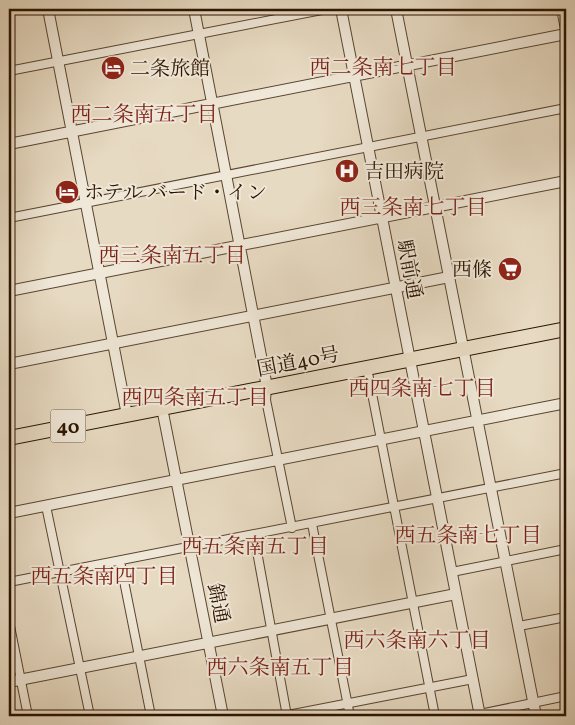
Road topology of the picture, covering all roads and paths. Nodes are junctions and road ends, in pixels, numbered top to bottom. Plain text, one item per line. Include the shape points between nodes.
1 (48, 9) edge
2 (194, 9) edge
3 (327, 9) edge
4 (341, 9) edge
5 (396, 9) edge
6 (561, 9) edge
7 (199, 34) junction
8 (566, 34) edge
9 (58, 62) junction
10 (407, 66) junction
11 (9, 71) edge
12 (354, 76) junction
13 (213, 105) junction
14 (566, 108) edge
15 (72, 131) junction
16 (422, 137) junction
17 (9, 144) edge
18 (368, 147) junction
19 (226, 175) junction
20 (566, 181) edge
21 (86, 202) junction
22 (435, 206) junction
23 (382, 216) junction
24 (9, 218) edge
25 (240, 245) junction
26 (100, 273) junction
27 (450, 277) junction
28 (396, 288) junction
29 (9, 291) edge
30 (253, 315) junction
31 (566, 329) edge
32 (113, 343) junction
33 (464, 348) junction
34 (410, 359) junction
35 (9, 364) edge
36 (367, 368) junction
37 (267, 387) junction
38 (566, 403) edge
39 (162, 408) junction
40 (127, 415) junction
41 (478, 420) junction
42 (424, 431) junction
43 (9, 438) edge
44 (380, 440) junction
45 (278, 460) junction
46 (566, 473) edge
47 (177, 480) junction
48 (491, 488) junction
49 (437, 499) junction
50 (46, 506) junction
51 (394, 507) junction
52 (9, 513) edge
53 (312, 524) junction
54 (292, 528) junction
55 (254, 536) junction
56 (190, 548) junction
57 (566, 550) edge
58 (120, 561) junction
59 (506, 561) junction
60 (61, 572) junction
61 (452, 572) junction
62 (9, 582) edge
63 (456, 594) junction
64 (412, 603) junction
65 (566, 616) edge
66 (331, 619) junction
67 (9, 621) edge
68 (518, 626) junction
69 (271, 631) junction
70 (209, 644) junction
71 (139, 657) junction
72 (81, 668) junction
73 (473, 679) junction
74 (21, 680) junction
75 (9, 682) edge
76 (429, 688) junction
77 (566, 696) edge
78 (533, 703) junction
79 (348, 704) junction
80 (480, 715) edge
81 (28, 716) edge
82 (90, 716) edge
83 (150, 716) edge
84 (223, 716) edge
85 (286, 716) edge
86 (350, 716) edge
87 (435, 716) edge
88 (536, 716) edge

1 - 9 street
2 - 7 street
3 - 7 street
4 - 12 street, 駅前通
5 - 10 street
6 - 8 street
7 - 9 street
7 - 13 street
8 - 10 street
9 - 11 street
9 - 15 street
10 - 12 street
10 - 16 street
12 - 13 street
12 - 18 street, 駅前通
13 - 15 street
13 - 19 street
14 - 16 street
15 - 17 street
15 - 21 street
16 - 18 street
16 - 22 street
18 - 19 street
18 - 23 street, 駅前通
19 - 21 street
19 - 25 street
20 - 22 street
21 - 24 street
21 - 26 street
22 - 23 street
22 - 27 street
23 - 25 street
23 - 28 street, 駅前通
25 - 26 street
25 - 30 street
26 - 29 street
26 - 32 street
27 - 28 street
27 - 33 street
28 - 30 street
28 - 34 street, 駅前通
30 - 32 street
30 - 37 street
31 - 33 highway, 国道40号 / 40
32 - 35 street
32 - 40 street
33 - 34 highway, 国道40号 / 40
33 - 41 street
34 - 36 highway, 国道40号 / 40
34 - 42 street, 駅前通
36 - 37 highway, 国道40号 / 40
36 - 44 street
37 - 39 highway, 国道40号 / 40
37 - 45 street via 266,400
38 - 41 street
39 - 40 highway, 国道40号 / 40
39 - 47 street, 錦通
40 - 43 highway, 国道40号 / 40
41 - 42 street
41 - 48 street
42 - 44 street
42 - 49 street, 駅前通
44 - 45 street
44 - 51 street
45 - 47 street
45 - 54 street
46 - 48 street
47 - 50 street
47 - 56 street, 錦通
48 - 49 street
48 - 59 street
49 - 51 street
49 - 61 street, 駅前通
50 - 52 street
50 - 60 street
51 - 53 street
51 - 64 street
53 - 54 street
53 - 66 street
54 - 55 street
55 - 56 street
55 - 69 street
56 - 58 street
56 - 70 street, 錦通
57 - 59 street
58 - 60 street
58 - 71 street
59 - 61 street
59 - 68 street
60 - 62 street
60 - 72 street
61 - 63 street, 駅前通
63 - 64 street
63 - 73 street, 駅前通
64 - 66 street
64 - 76 street
65 - 68 street
66 - 69 street
66 - 79 street
67 - 74 street
68 - 78 street
69 - 70 street
69 - 85 street
70 - 71 street
70 - 84 street, 錦通
71 - 72 street
71 - 83 street
72 - 74 street
72 - 82 street
73 - 76 street
73 - 80 street, 駅前通
74 - 75 street
74 - 81 street
76 - 79 street
76 - 87 street
77 - 78 street
78 - 80 street
78 - 88 street
79 - 85 street
79 - 86 street

